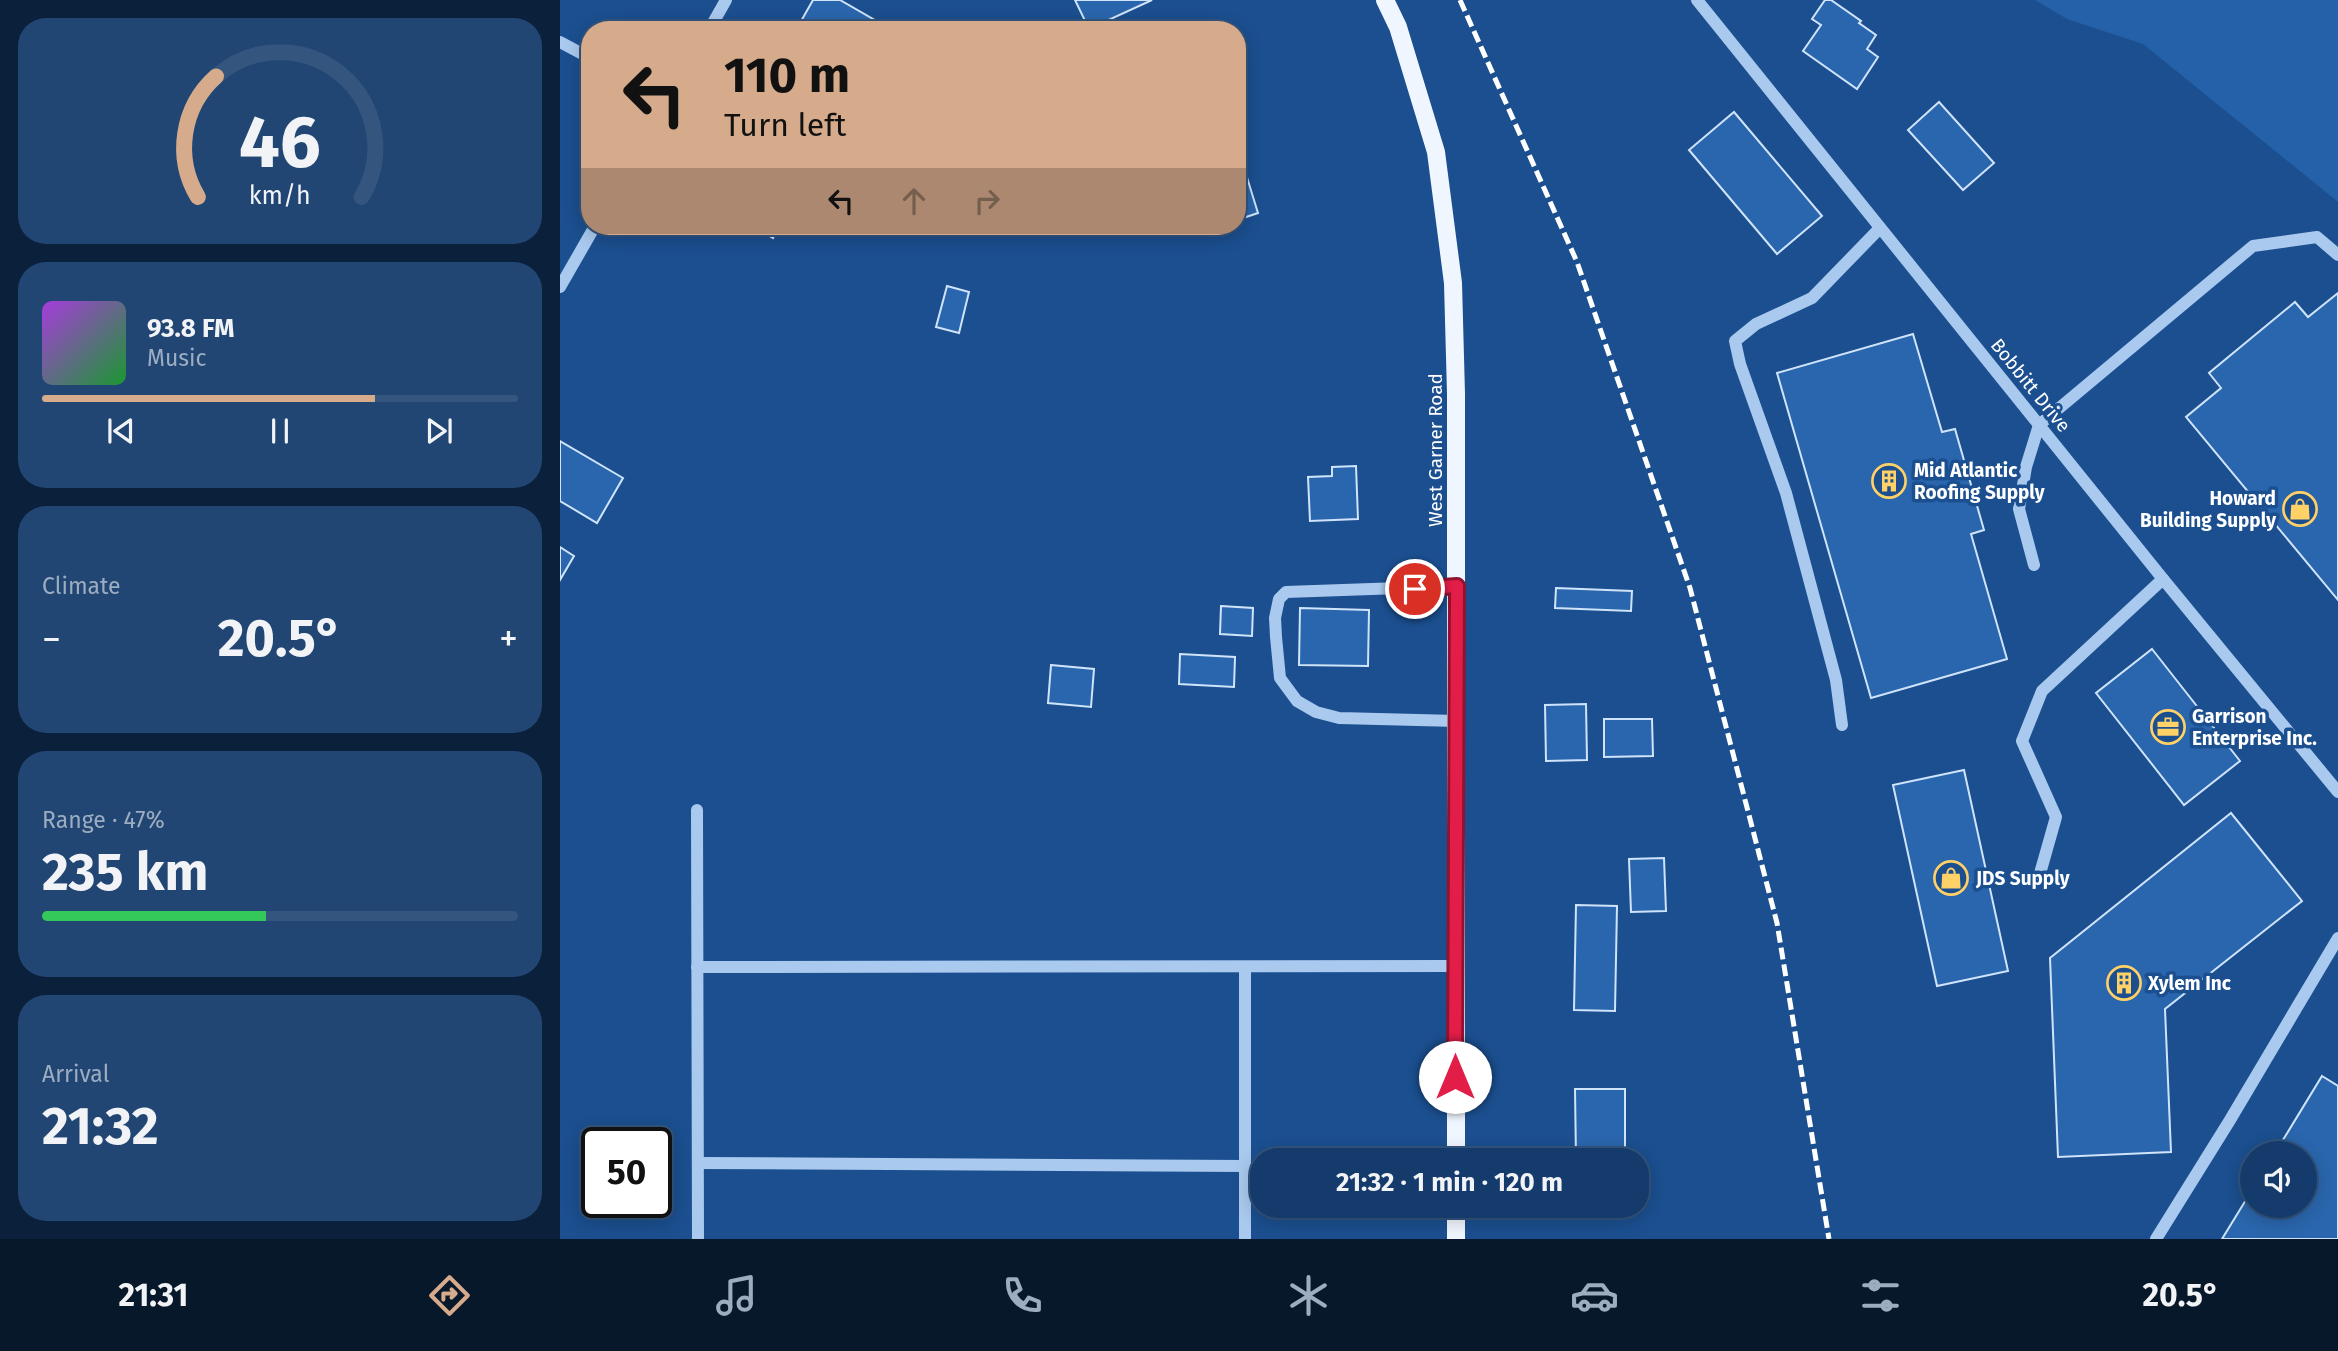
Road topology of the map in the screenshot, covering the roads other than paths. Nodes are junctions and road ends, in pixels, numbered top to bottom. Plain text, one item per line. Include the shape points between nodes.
1 (726, 0) edge
2 (1385, 0) edge
3 (1697, 0) edge
4 (714, 21) edge
5 (560, 41) edge
6 (581, 53) edge
7 (1880, 228) junction
8 (590, 235) edge
9 (2338, 255) edge
10 (560, 286) edge
11 (2039, 425) junction
12 (2035, 565) dead end
13 (2162, 579) junction
14 (1457, 586) junction
15 (1457, 721) junction
16 (1842, 726) dead end
17 (2338, 792) edge
18 (697, 810) dead end
19 (2039, 877) dead end
20 (2338, 938) edge
21 (697, 967) junction
22 (1245, 967) junction
23 (1455, 967) junction
24 (1456, 1148) edge
25 (698, 1163) junction
26 (1245, 1166) junction
27 (1456, 1218) edge
28 (698, 1239) edge
29 (1245, 1239) edge
30 (1456, 1239) edge
31 (2156, 1239) edge

1 - 4 street
2 - 14 main road, West Garner Road via 1398,27 1436,152 1453,283
3 - 7 street, Bobbitt Drive
5 - 6 street
7 - 11 street, Bobbitt Drive
7 - 16 street via 1812,298 1756,324 1735,341 1786,494 1836,680
8 - 10 street
9 - 11 street via 2317,237 2252,246
11 - 12 street via 2019,509
11 - 13 street, Bobbitt Drive
13 - 17 street, Bobbitt Drive
13 - 19 street via 2042,691 2022,741 2056,817
14 - 15 main road, West Garner Road
14 - 15 street via 1286,592 1279,599 1275,618 1280,678 1297,701 1316,712 1339,718
15 - 23 main road, West Garner Road
18 - 21 street
20 - 31 street
21 - 22 street
21 - 25 street
22 - 23 street
22 - 26 street
23 - 24 main road, West Garner Road
25 - 26 street
25 - 28 street
26 - 29 street
27 - 30 main road

